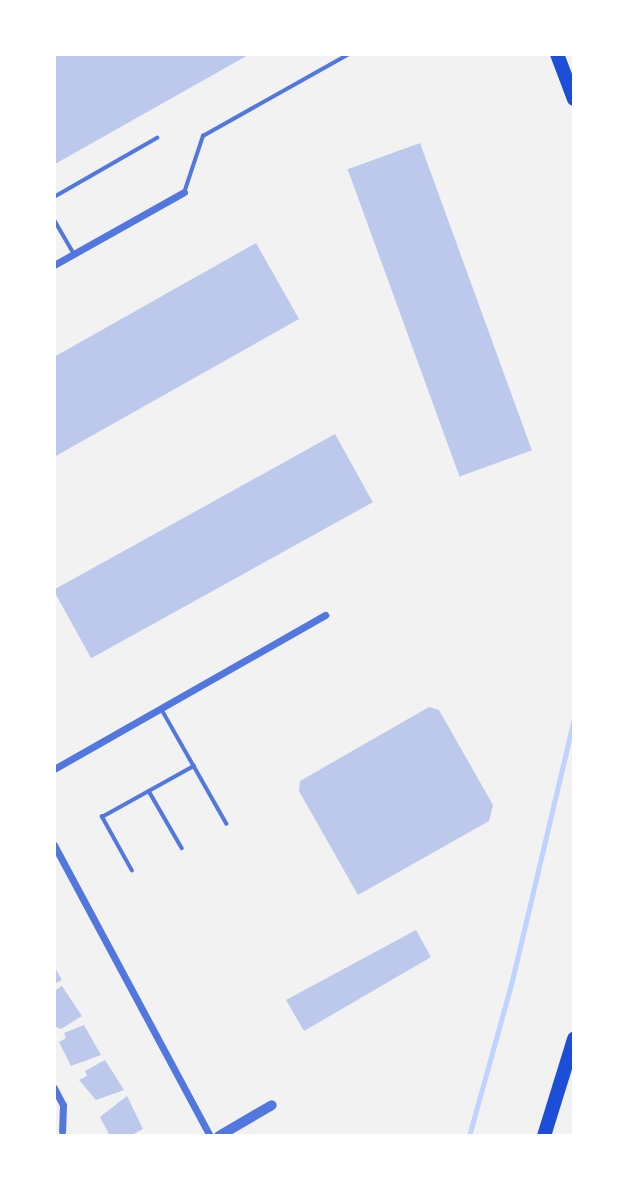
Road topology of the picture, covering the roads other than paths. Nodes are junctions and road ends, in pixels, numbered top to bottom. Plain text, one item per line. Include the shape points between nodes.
1 (349, 54) edge
2 (557, 54) edge
3 (574, 99) edge
4 (157, 138) dead end
5 (184, 192) joint
6 (54, 197) edge
7 (54, 219) edge
8 (74, 253) junction
9 (54, 265) edge
10 (325, 615) dead end
11 (161, 708) junction
12 (194, 766) junction
13 (54, 769) edge
14 (149, 791) junction
15 (227, 824) dead end
16 (54, 845) edge
17 (182, 848) dead end
18 (132, 871) dead end
19 (574, 1039) edge
20 (54, 1088) edge
21 (272, 1105) dead end
22 (61, 1131) dead end
23 (210, 1136) edge
24 (219, 1136) edge
25 (544, 1136) edge

1 - 5 lane via 203,136
2 - 3 highway
4 - 6 lane
5 - 8 street
7 - 8 lane
8 - 9 street
10 - 11 street
11 - 12 lane
11 - 13 street
12 - 14 lane
12 - 15 lane
14 - 17 lane
14 - 18 lane via 102,817
16 - 23 street
19 - 25 highway
20 - 22 street via 63,1105
21 - 24 street

